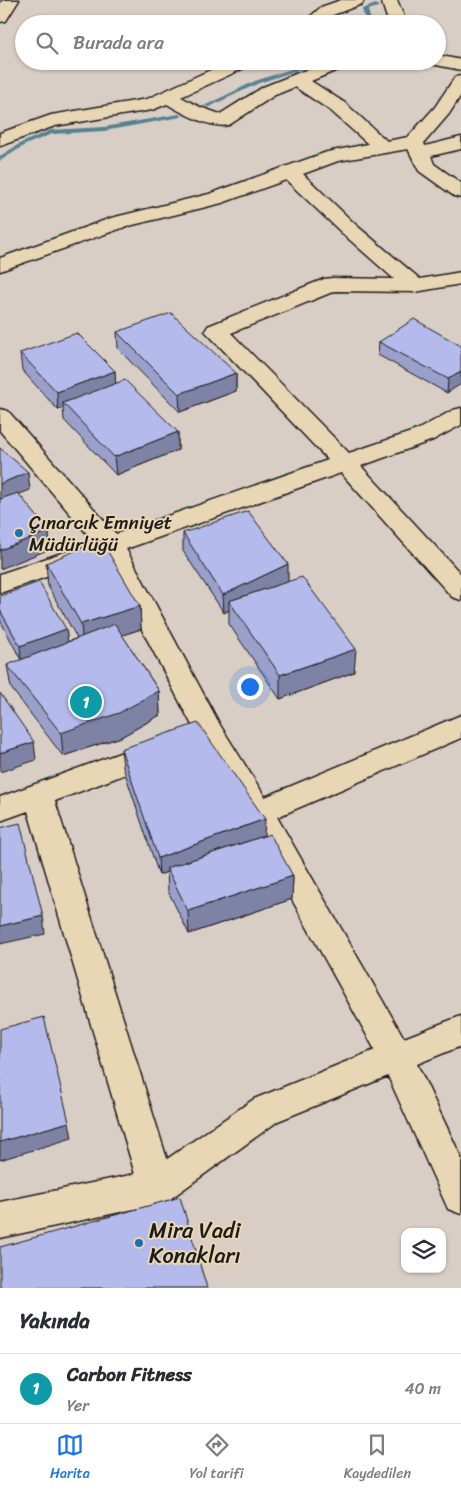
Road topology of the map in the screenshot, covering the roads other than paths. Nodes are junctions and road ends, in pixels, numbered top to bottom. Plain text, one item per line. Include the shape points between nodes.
1 (11, 0) edge
2 (356, 0) edge
3 (390, 0) edge
4 (322, 15) edge
5 (395, 15) edge
6 (0, 17) edge
7 (446, 62) edge
8 (461, 65) edge
9 (225, 70) edge
10 (322, 70) edge
11 (297, 80) junction
12 (461, 81) edge
13 (167, 97) junction
14 (0, 140) edge
15 (461, 143) edge
16 (383, 147) junction
17 (417, 147) junction
18 (289, 172) junction
19 (461, 192) edge
20 (0, 265) edge
21 (461, 278) edge
22 (415, 286) junction
23 (461, 414) edge
24 (0, 416) edge
25 (345, 463) junction
26 (111, 545) junction
27 (0, 584) edge
28 (461, 591) edge
29 (461, 726) edge
30 (209, 731) junction
31 (38, 795) junction
32 (0, 809) edge
33 (259, 812) junction
34 (461, 1031) edge
35 (396, 1056) junction
36 (157, 1187) junction
37 (461, 1197) edge
38 (0, 1220) edge

1 - 6 street
2 - 4 street
3 - 5 street
7 - 8 street
9 - 13 street
10 - 11 street
11 - 13 street via 268,91 222,121
11 - 16 street via 338,107
12 - 17 street
13 - 14 street via 152,104 52,121
15 - 17 street
16 - 17 street
16 - 18 street via 334,156
17 - 19 street via 426,167
18 - 20 street via 215,199 118,222
18 - 22 street
21 - 22 street
22 - 25 street via 332,284 216,331
23 - 25 street via 425,434
24 - 26 street
25 - 26 street
25 - 28 street
26 - 27 street
26 - 30 street
29 - 33 street
30 - 31 street
30 - 33 street
31 - 32 street
31 - 36 street
33 - 35 street
34 - 35 street
35 - 36 street via 266,1110
35 - 37 street
36 - 38 street

